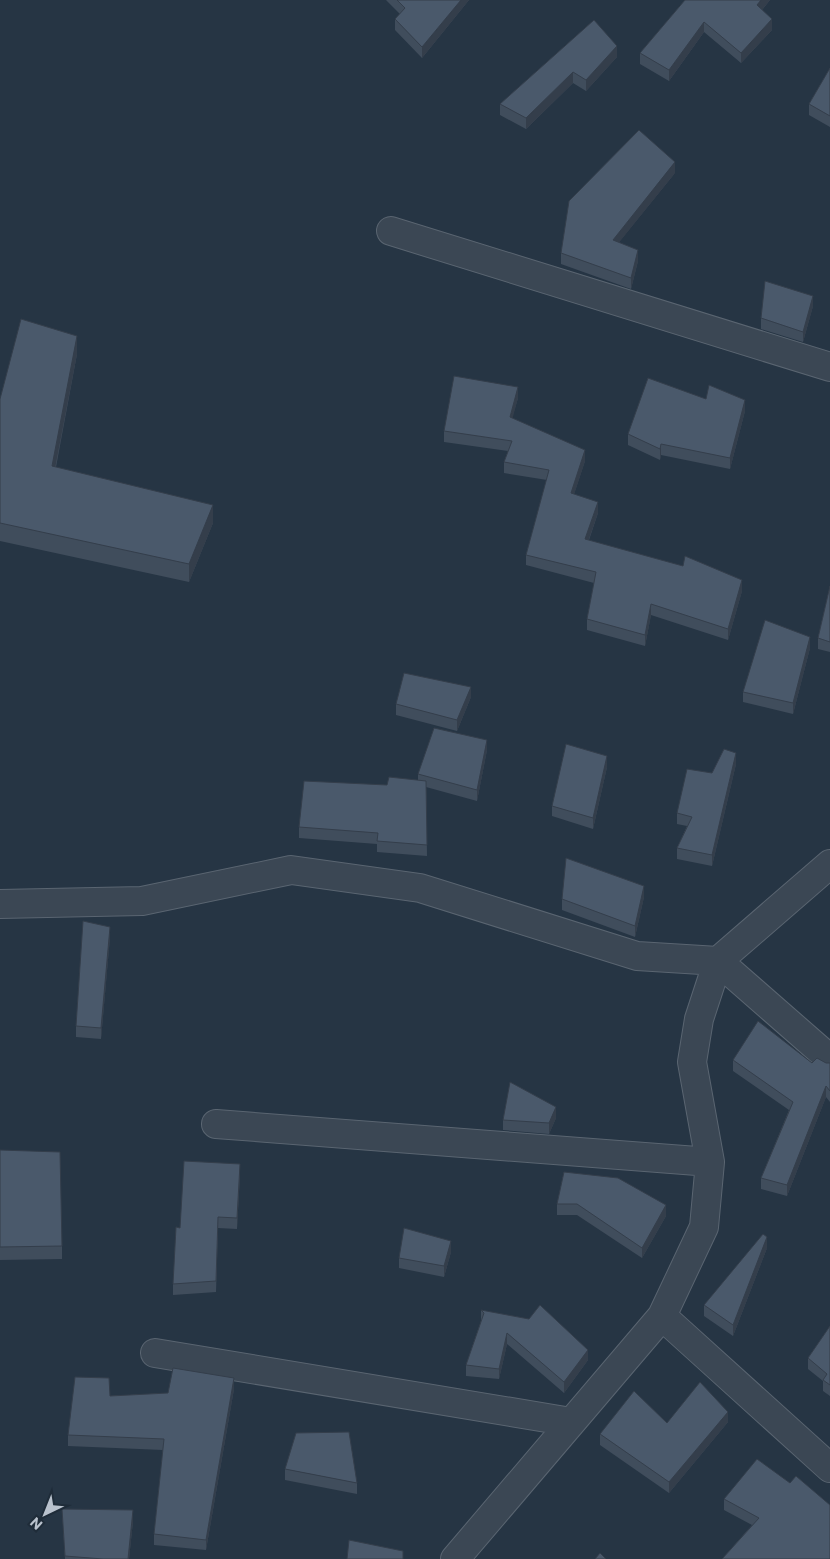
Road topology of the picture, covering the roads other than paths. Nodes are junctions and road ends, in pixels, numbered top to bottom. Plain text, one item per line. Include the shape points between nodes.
1 (391, 231) dead end
2 (830, 367) edge
3 (830, 864) edge
4 (0, 904) edge
5 (718, 962) junction
6 (830, 1059) edge
7 (216, 1124) dead end
8 (710, 1162) junction
9 (662, 1316) junction
10 (155, 1353) dead end
11 (571, 1422) junction
12 (830, 1468) edge
13 (455, 1559) edge

1 - 2 street
3 - 5 street
4 - 5 street via 142,901 291,870 420,888 637,956
5 - 6 street
5 - 8 street via 699,1019 692,1062
7 - 8 street
8 - 9 street via 704,1227
9 - 11 street
9 - 12 street
10 - 11 street
11 - 13 street

